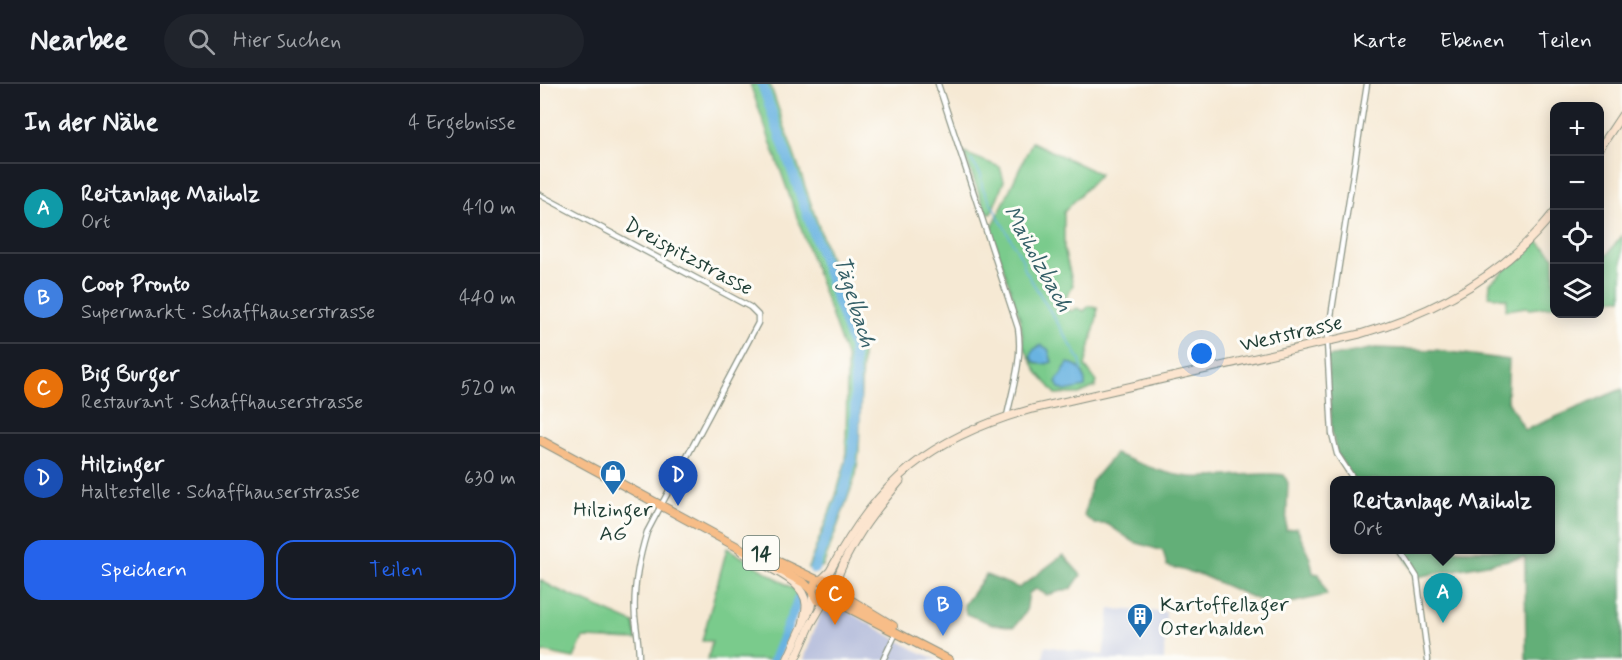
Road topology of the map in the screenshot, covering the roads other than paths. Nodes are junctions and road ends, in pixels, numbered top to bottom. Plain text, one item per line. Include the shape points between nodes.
1 (939, 84) edge
2 (1366, 84) edge
3 (1622, 115) edge
4 (1604, 141) edge
5 (540, 195) edge
6 (1550, 216) edge
7 (1327, 342) junction
8 (1007, 416) junction
9 (540, 440) edge
10 (908, 471) junction
11 (1351, 476) edge
12 (660, 504) junction
13 (704, 527) junction
14 (735, 546) junction
15 (1403, 554) edge
16 (820, 579) junction
17 (835, 586) junction
18 (812, 593) junction
19 (827, 602) junction
20 (803, 625) junction
21 (896, 633) junction
22 (930, 650) junction
23 (639, 660) edge
24 (787, 660) edge
25 (795, 660) edge
26 (883, 660) edge
27 (949, 660) edge
28 (1428, 660) edge

1 - 8 street via 1018,328 1020,360
2 - 7 street
3 - 4 main road
5 - 12 street, Dreispitzstrasse via 750,307 758,315 758,323
6 - 7 main road, Weststrasse via 1519,250 1456,296 1402,321
7 - 8 main road, Weststrasse
7 - 11 street via 1332,434 1337,454
8 - 10 main road, Weststrasse via 950,440
9 - 12 main road, 14
10 - 16 main road, Weststrasse via 867,510 830,572
10 - 17 main road, Weststrasse via 867,523
12 - 13 main road, 14
12 - 23 street via 642,548 635,603
13 - 14 main road, 14
13 - 16 main road, 14
14 - 18 main road, 14 via 804,583
14 - 20 main road via 800,588 806,606
15 - 28 street via 1417,577
16 - 17 main road via 830,580
16 - 18 main road
17 - 19 main road via 835,595
17 - 22 main road via 847,598
18 - 19 main road via 817,600
18 - 20 main road via 812,607
19 - 21 main road via 843,605
19 - 25 main road via 811,624
20 - 24 main road
21 - 22 main road
21 - 26 street
22 - 27 main road

